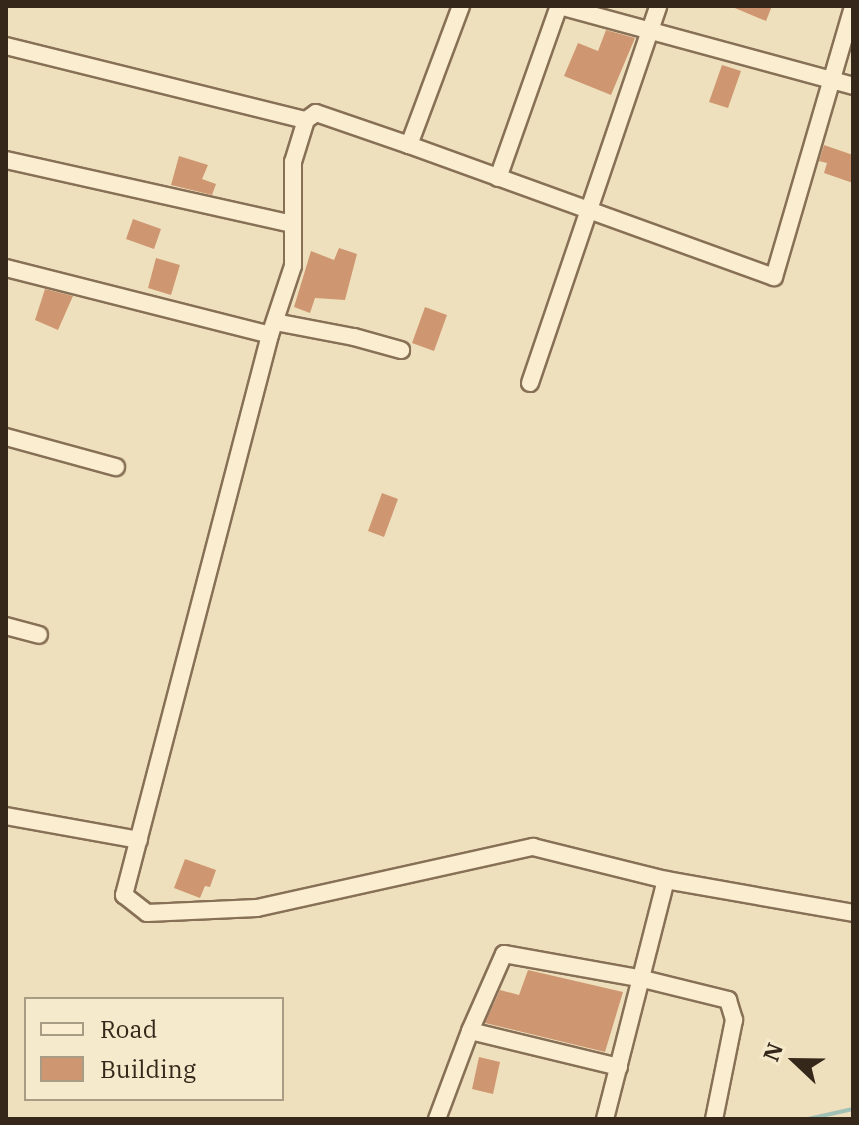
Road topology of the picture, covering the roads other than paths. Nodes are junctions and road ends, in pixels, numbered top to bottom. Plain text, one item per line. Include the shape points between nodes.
1 (461, 6) edge
2 (559, 6) edge
3 (658, 6) edge
4 (853, 6) edge
5 (650, 30) junction
6 (6, 46) edge
7 (832, 79) junction
8 (853, 86) edge
9 (306, 120) junction
10 (409, 145) junction
11 (6, 160) edge
12 (498, 178) junction
13 (588, 210) junction
14 (293, 224) junction
15 (6, 268) edge
16 (272, 329) junction
17 (401, 350) dead end
18 (530, 383) dead end
19 (6, 437) edge
20 (116, 467) dead end
21 (6, 626) edge
22 (39, 635) dead end
23 (6, 816) edge
24 (139, 840) junction
25 (666, 880) junction
26 (853, 913) edge
27 (639, 978) junction
28 (470, 1031) junction
29 (619, 1067) junction
30 (437, 1119) edge
31 (605, 1119) edge
32 (714, 1119) edge

1 - 10 street
2 - 5 street
2 - 12 street
3 - 5 street
4 - 7 street
5 - 7 street
5 - 13 street
6 - 9 street
7 - 8 street
7 - 13 street via 774,277
9 - 10 street via 316,113
9 - 14 street via 293,162
10 - 12 street
11 - 14 street
12 - 13 street
13 - 18 street
14 - 16 street via 293,266
15 - 16 street
16 - 17 street via 354,337
16 - 24 street
19 - 20 street
21 - 22 street
23 - 24 street
24 - 25 street via 124,895 147,913 257,908 533,847
25 - 26 street
25 - 27 street
27 - 28 street via 504,954
27 - 29 street
27 - 32 street via 728,1000 734,1020
28 - 29 street
28 - 30 street
29 - 31 street

